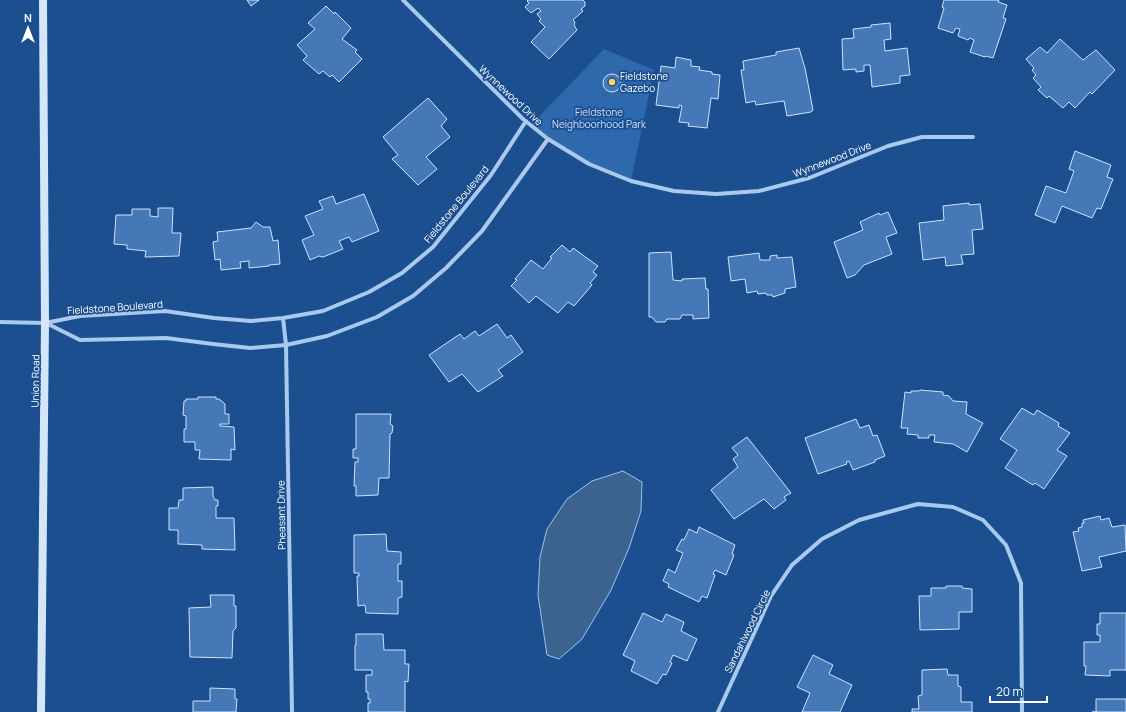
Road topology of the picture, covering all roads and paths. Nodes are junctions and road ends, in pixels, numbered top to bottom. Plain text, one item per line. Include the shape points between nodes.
1 (43, 0) edge
2 (403, 0) edge
3 (526, 121) junction
4 (973, 137) dead end
5 (548, 139) junction
6 (283, 318) junction
7 (0, 322) edge
8 (46, 323) junction
9 (286, 345) junction
10 (41, 712) edge
11 (292, 712) edge
12 (718, 712) edge
13 (1022, 712) edge

1 - 8 main road, Union Road
2 - 3 street, Wynnewood Drive
3 - 5 street, Wynnewood Drive
3 - 6 street, Fieldstone Boulevard via 491,175 458,218 433,247 402,273 369,292 322,311
4 - 5 street, Wynnewood Drive via 922,137 888,146 809,178 759,191 716,194 674,191 631,181 589,164
5 - 9 street via 482,231 446,268 413,296 377,316 327,336
6 - 8 street, Fieldstone Boulevard via 251,321 165,311 80,316
6 - 9 street, Pheasant Drive
7 - 8 street
8 - 9 street via 80,340 166,338 250,348
8 - 10 main road, Union Road
9 - 11 street, Pheasant Drive
12 - 13 street, Sandahlwood Circle via 771,596 792,565 822,539 859,520 918,504 953,507 983,520 1006,546 1021,582

